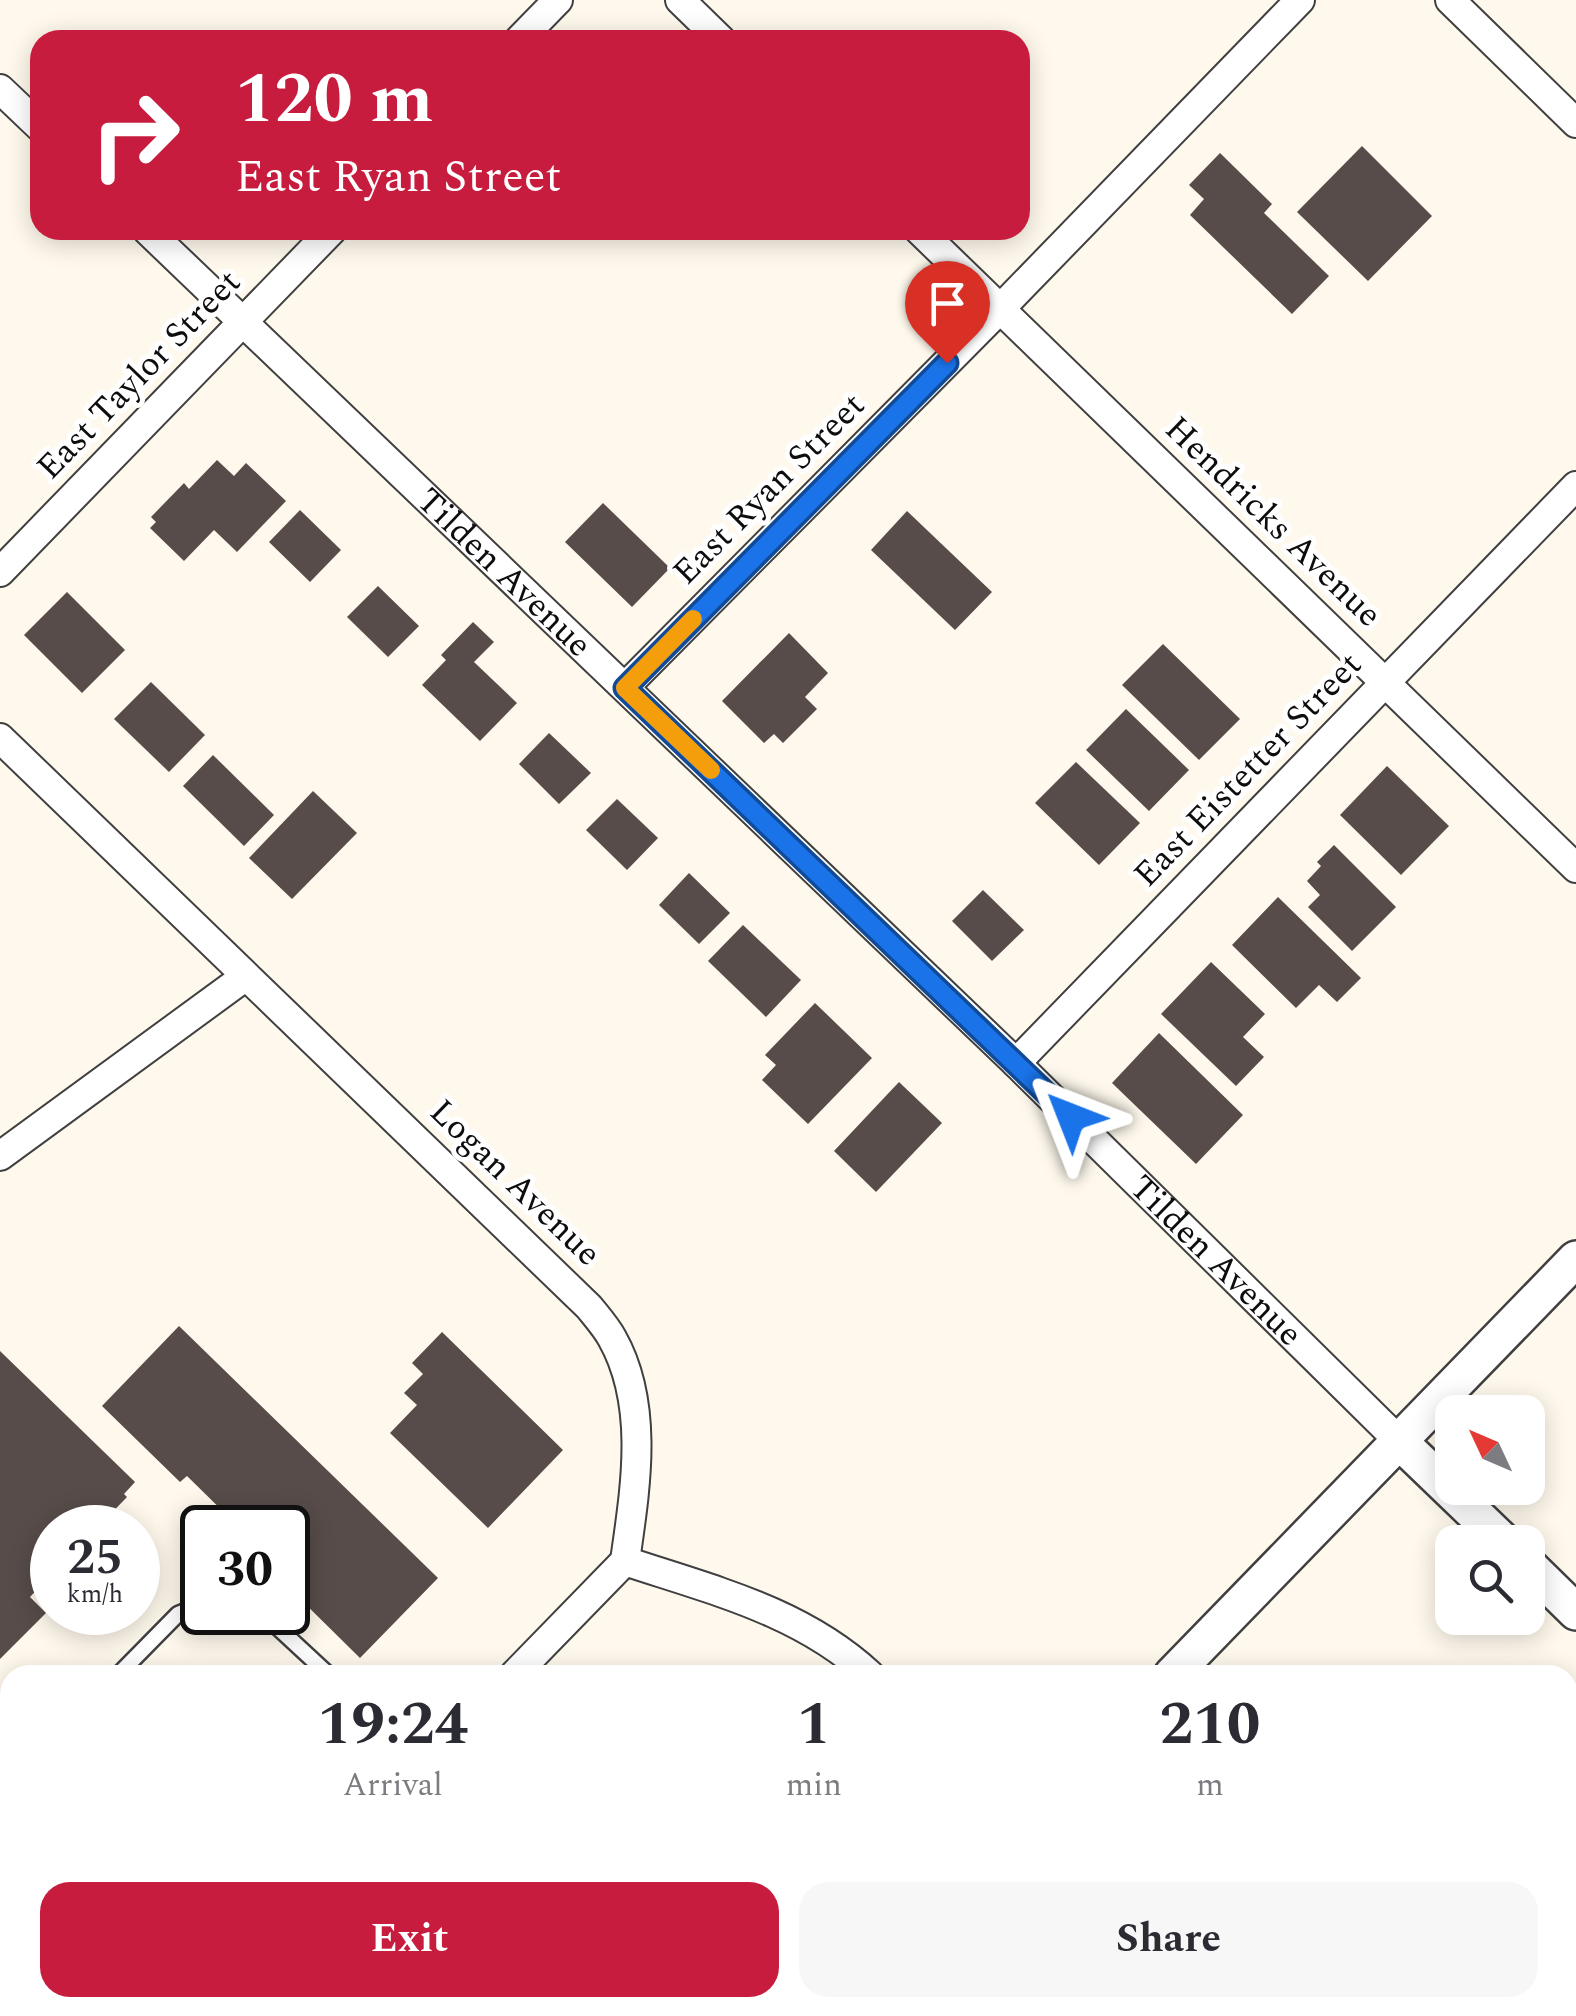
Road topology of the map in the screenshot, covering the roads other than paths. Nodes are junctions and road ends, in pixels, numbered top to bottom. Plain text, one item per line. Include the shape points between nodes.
1 (558, 0) edge
2 (680, 0) edge
3 (1300, 0) edge
4 (1450, 0) edge
5 (529, 30) edge
6 (712, 30) edge
7 (0, 88) edge
8 (30, 117) edge
9 (1576, 123) edge
10 (157, 240) edge
11 (322, 240) edge
12 (928, 240) edge
13 (1000, 309) junction
14 (242, 322) junction
15 (1576, 486) edge
16 (0, 572) edge
17 (1385, 684) junction
18 (625, 688) junction
19 (0, 738) edge
20 (1576, 868) edge
21 (246, 976) junction
22 (1016, 1063) junction
23 (0, 1156) edge
24 (1576, 1259) edge
25 (1399, 1441) junction
26 (1486, 1525) edge
27 (625, 1562) junction
28 (1545, 1582) edge
29 (1576, 1612) edge
30 (180, 1613) edge
31 (286, 1635) edge
32 (128, 1665) edge
33 (318, 1665) edge
34 (524, 1665) edge
35 (858, 1665) edge
36 (1182, 1665) edge

1 - 5 street
2 - 6 street
3 - 13 street, East Ryan Street
4 - 9 street
7 - 8 street
10 - 14 street, Tilden Avenue
11 - 14 street, East Taylor Street
12 - 13 street, Hendricks Avenue
13 - 17 street, Hendricks Avenue
13 - 18 street, East Ryan Street
14 - 16 street, East Taylor Street
14 - 18 street, Tilden Avenue
15 - 17 street, East Eistetter Street
17 - 20 street, Hendricks Avenue
17 - 22 street, East Eistetter Street
18 - 22 street, Tilden Avenue
19 - 21 street, Logan Avenue
21 - 23 street
21 - 27 street, Logan Avenue via 589,1307 612,1338 626,1372 637,1444
22 - 25 street, Tilden Avenue
24 - 25 street
25 - 26 street, Tilden Avenue
25 - 36 street
27 - 34 street
27 - 35 street via 769,1608
28 - 29 street
30 - 32 lane
31 - 33 lane

